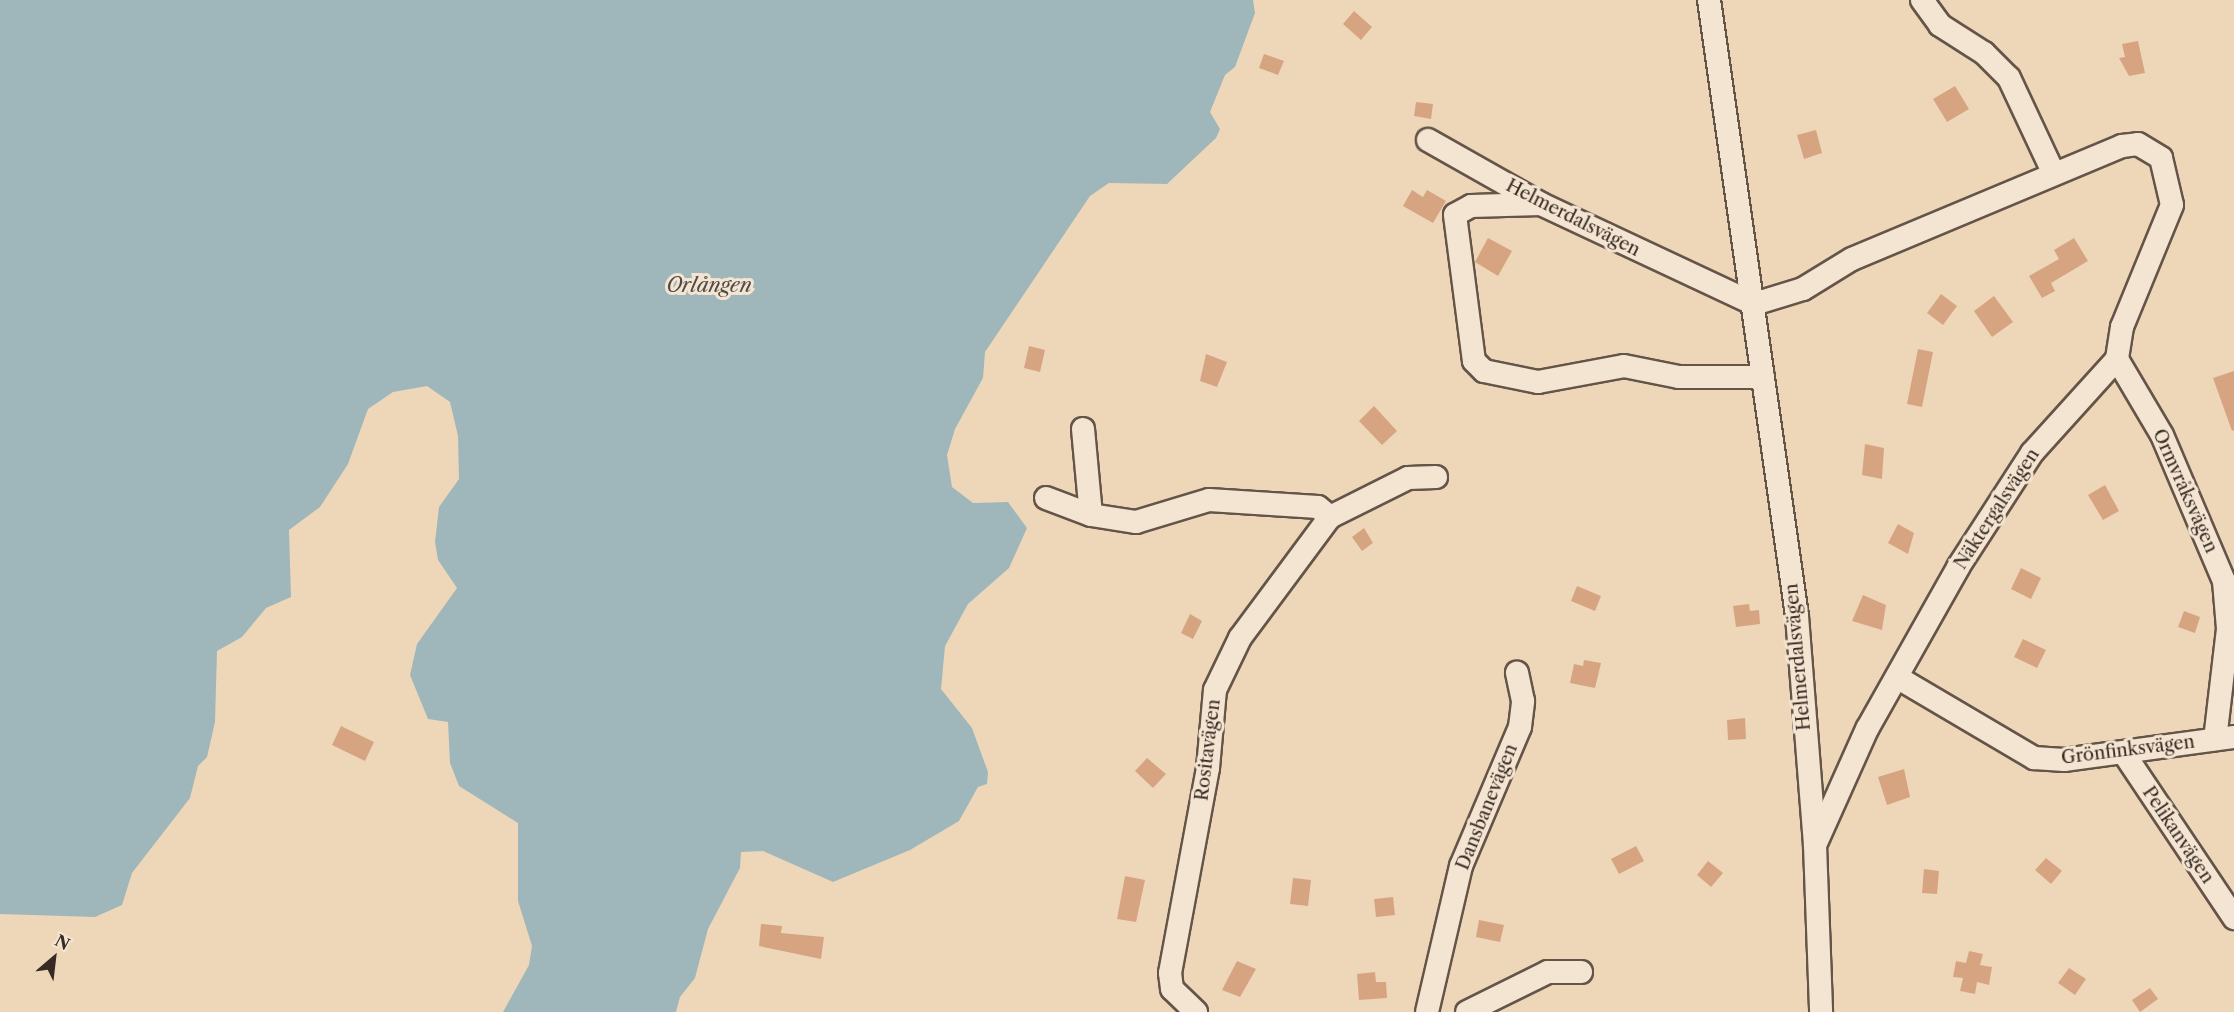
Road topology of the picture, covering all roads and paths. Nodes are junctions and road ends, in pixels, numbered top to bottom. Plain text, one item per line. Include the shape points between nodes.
1 (1709, 0) edge
2 (1922, 0) edge
3 (1428, 140) dead end
4 (2053, 172) junction
5 (1541, 204) junction
6 (1754, 304) junction
7 (2117, 360) junction
8 (1763, 377) junction
9 (1083, 429) dead end
10 (1437, 477) dead end
11 (1046, 498) dead end
12 (1091, 515) junction
13 (1329, 518) junction
14 (1517, 673) dead end
15 (1900, 679) junction
16 (2224, 738) edge
17 (2123, 753) junction
18 (1815, 845) junction
19 (2234, 918) edge
20 (1581, 972) dead end
21 (1196, 1012) edge
22 (1427, 1012) edge
23 (1467, 1012) edge
24 (1821, 1012) edge

1 - 6 street, Helmerdalsvägen
2 - 4 street via 1940,25 1984,53 2009,78
3 - 5 street, Helmerdalsvägen
4 - 6 street via 1852,259 1803,289
4 - 7 street via 2138,144 2151,149 2166,169 2172,205 2122,327
5 - 6 street, Helmerdalsvägen
5 - 8 street via 1471,206 1455,215 1474,361 1484,371 1538,382 1624,366 1679,377
6 - 8 street, Helmerdalsvägen
7 - 15 street, Näktergalsvägen via 2032,453 1959,567
7 - 16 street, Ormvråksvägen via 2162,435 2224,581 2228,628
8 - 18 street, Helmerdalsvägen via 1797,616
9 - 12 street
10 - 13 street, Rositavägen via 1408,478
11 - 12 street
12 - 13 street via 1136,522 1209,500 1318,507
13 - 21 street, Rositavägen via 1240,638 1215,690 1208,768 1170,973 1172,989
14 - 22 street, Dansbanevägen via 1523,701 1520,727 1461,866
15 - 17 street, Grönfinksvägen via 2023,756 2064,759
15 - 18 street, Näktergalsvägen via 1867,729
16 - 17 street, Grönfinksvägen
17 - 19 street, Pelikanvägen
18 - 24 street, Helmerdalsvägen
20 - 23 street via 1548,972

